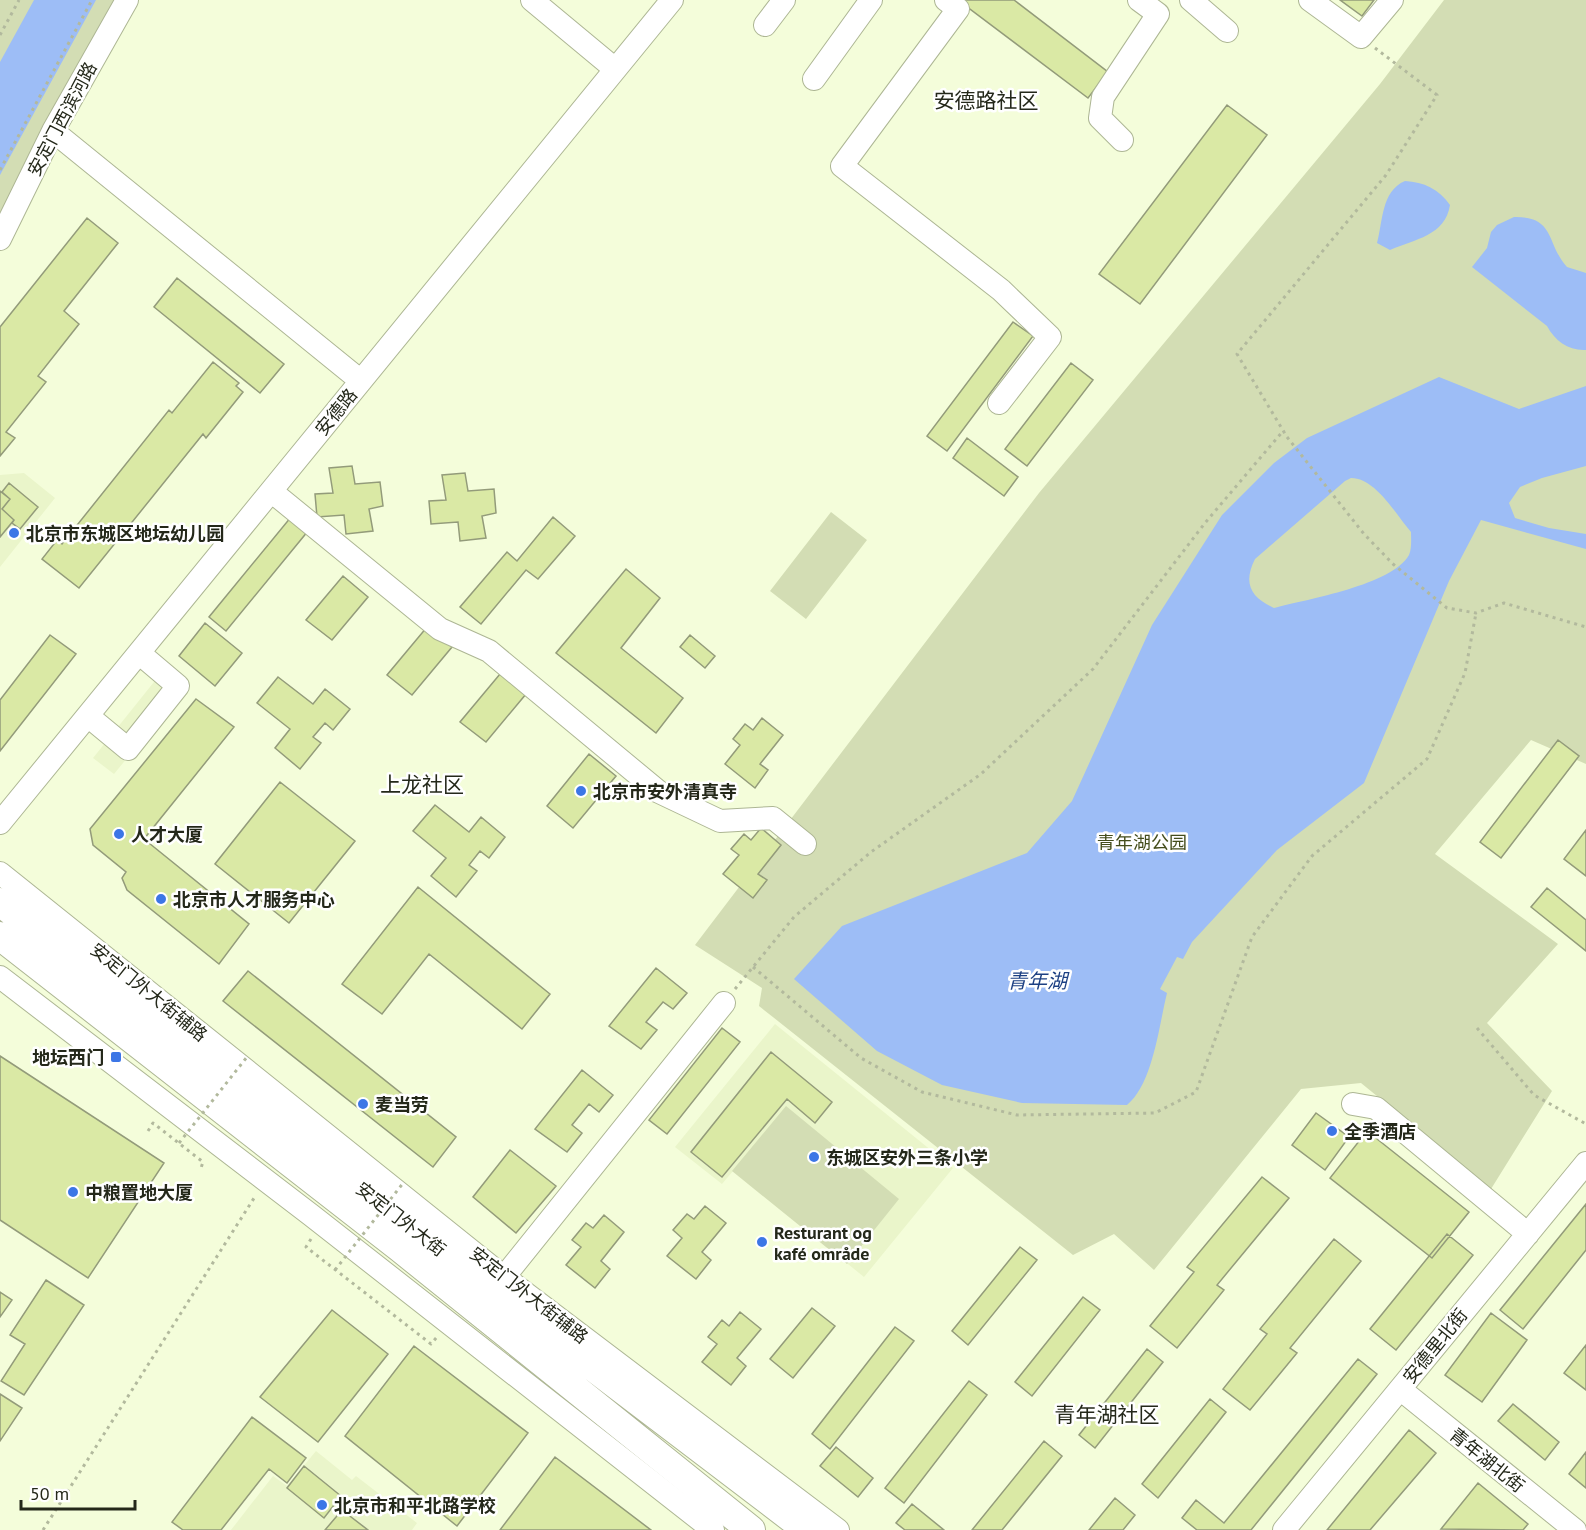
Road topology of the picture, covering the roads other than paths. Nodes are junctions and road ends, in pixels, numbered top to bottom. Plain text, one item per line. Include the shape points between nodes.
1 (127, 0) edge
2 (532, 0) edge
3 (672, 0) edge
4 (784, 0) edge
5 (871, 0) edge
6 (946, 0) edge
7 (1139, 0) edge
8 (1191, 0) edge
9 (1310, 0) edge
10 (1392, 0) edge
11 (1165, 7) edge
12 (765, 25) dead end
13 (1227, 31) dead end
14 (615, 69) junction
15 (814, 80) dead end
16 (53, 131) junction
17 (1122, 140) dead end
18 (0, 239) edge
19 (361, 381) junction
20 (999, 403) dead end
21 (272, 491) junction
22 (139, 653) junction
23 (88, 716) junction
24 (0, 823) edge
25 (805, 844) dead end
26 (0, 873) edge
27 (0, 902) edge
28 (0, 936) edge
29 (0, 977) edge
30 (724, 1003) road end
31 (1353, 1104) dead end
32 (1586, 1162) edge
33 (1528, 1234) junction
34 (499, 1284) junction
35 (1400, 1389) junction
36 (713, 1530) edge
37 (751, 1530) edge
38 (807, 1530) edge
39 (838, 1530) edge
40 (1284, 1530) edge
41 (1575, 1530) edge

1 - 16 street, 安定门西滨河路
2 - 14 street
3 - 14 street, 安德路
4 - 12 street
5 - 15 street
6 - 20 street via 958,9 842,166 1001,290 1050,337
7 - 11 street
8 - 13 street
9 - 10 street via 1361,38
11 - 17 street via 1103,97 1100,118
14 - 19 street, 安德路
16 - 18 street, 安定门西滨河路
16 - 19 street
19 - 21 street, 安德路
21 - 22 street, 安德路
21 - 25 street via 440,629 489,651 659,792 720,821 773,818
22 - 23 street, 安德路
22 - 23 street via 178,686 128,748
23 - 24 street, 安德路
26 - 34 street, 安定门外大街辅路
27 - 34 main road, 安定门外大街
28 - 37 main road, 安定门外大街 via 400,1248
29 - 36 street
30 - 34 street
31 - 33 street via 1376,1108
32 - 33 street, 安德里北街
33 - 35 street, 安德里北街
34 - 38 main road, 安定门外大街
34 - 39 street, 安定门外大街辅路
35 - 40 street, 安德里北街
35 - 41 street, 青年湖北街

